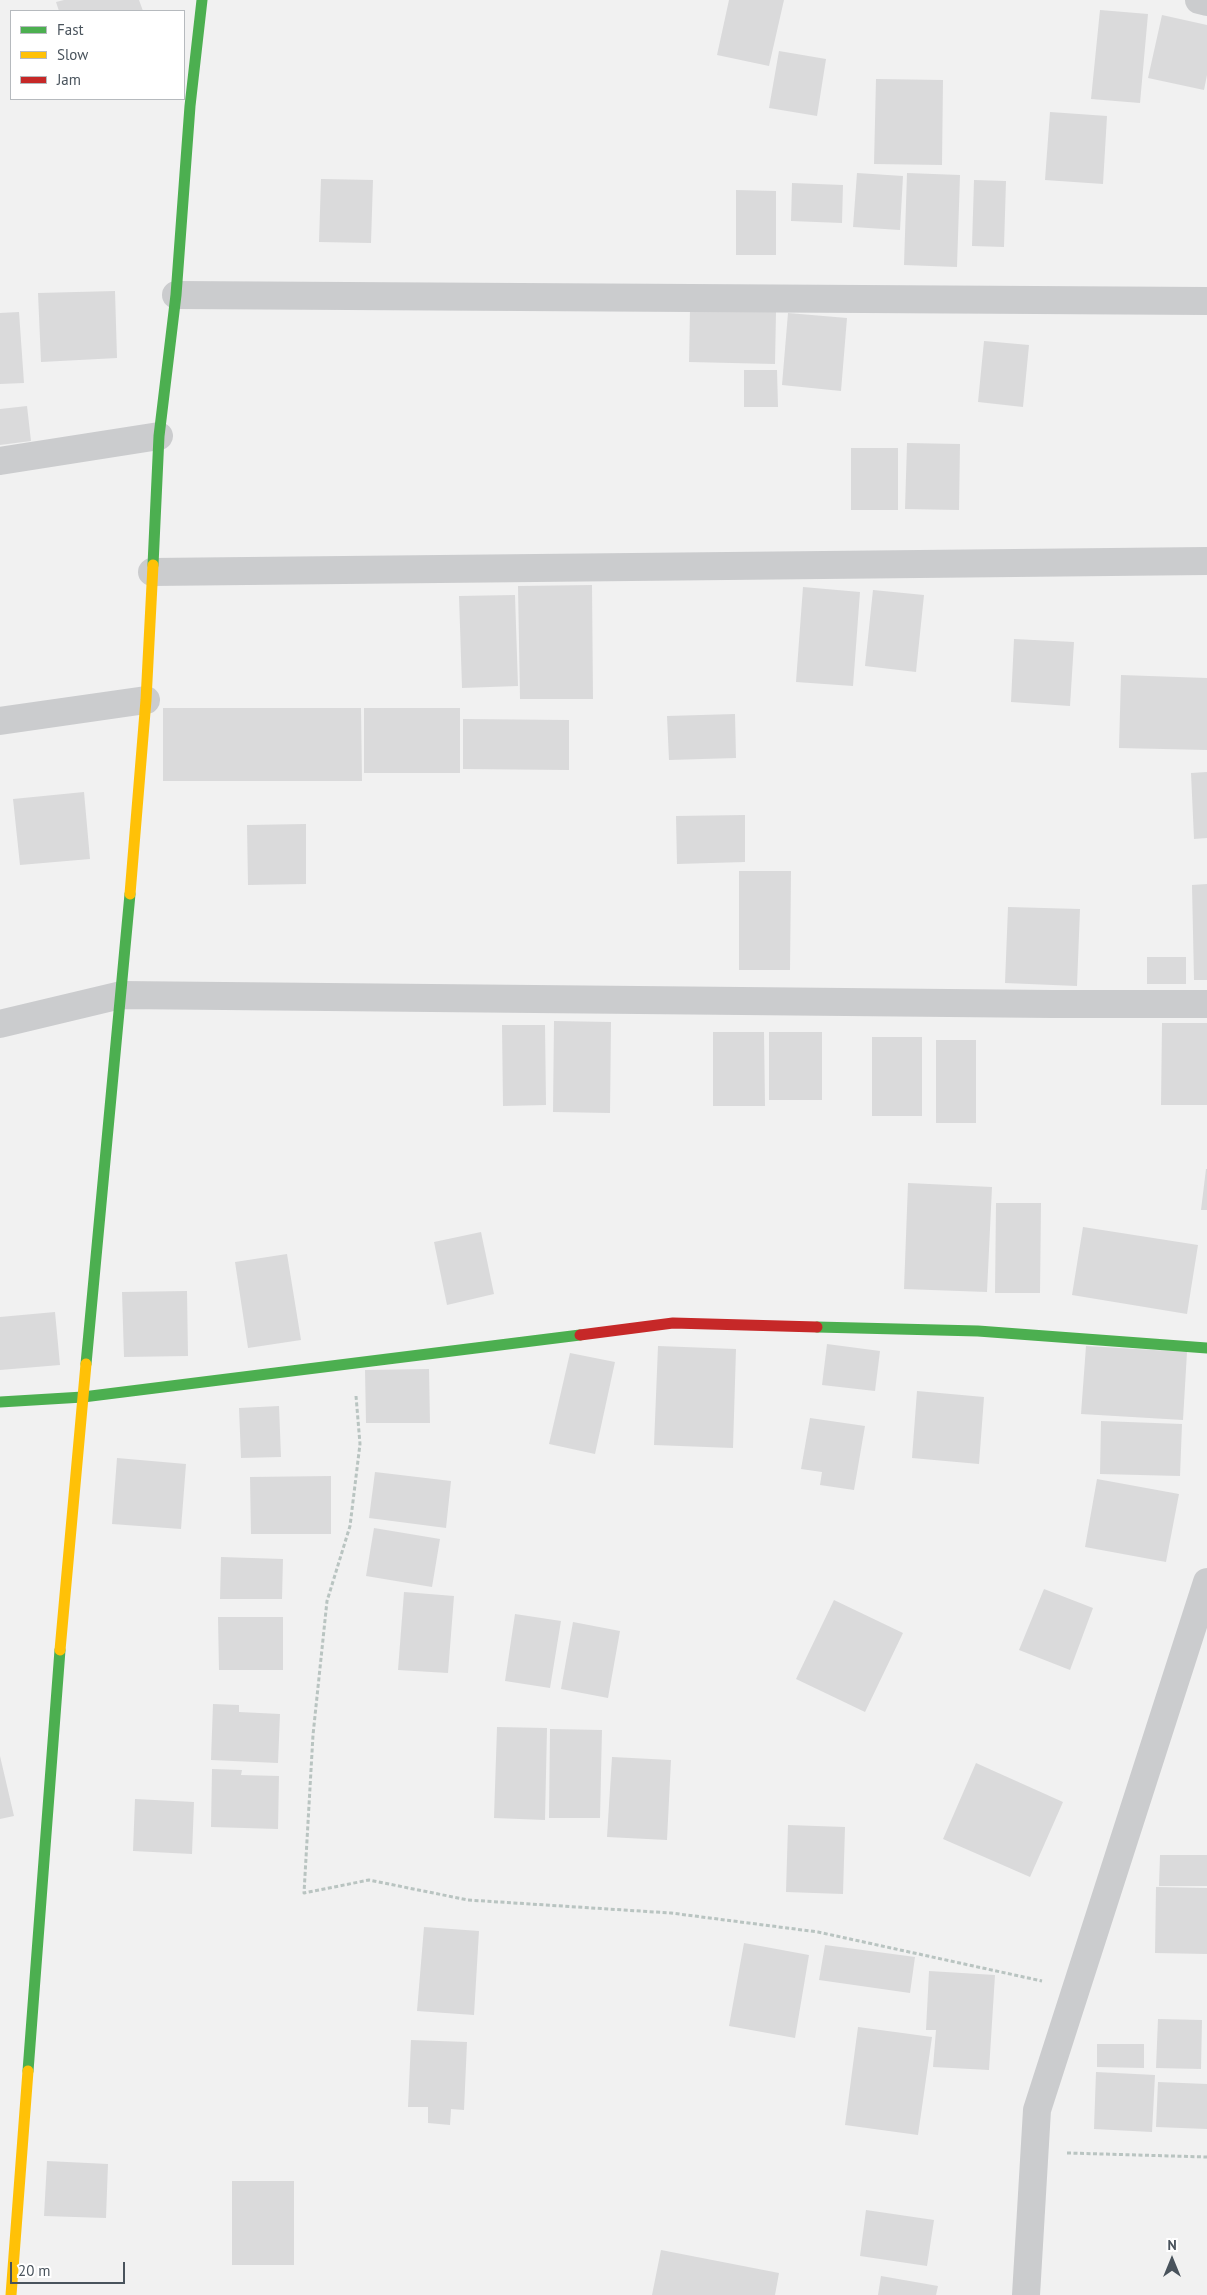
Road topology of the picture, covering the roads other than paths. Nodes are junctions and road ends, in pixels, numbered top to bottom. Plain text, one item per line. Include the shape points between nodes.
1 (202, 0) edge
2 (1198, 0) edge
3 (1207, 2) edge
4 (176, 295) junction
5 (1207, 301) edge
6 (159, 436) junction
7 (0, 462) edge
8 (1207, 561) edge
9 (152, 572) junction
10 (146, 700) junction
11 (0, 721) edge
12 (121, 995) junction
13 (1207, 1004) edge
14 (0, 1024) edge
15 (1207, 1348) edge
16 (83, 1397) junction
17 (0, 1402) edge
18 (1207, 1582) edge
19 (11, 2295) edge
20 (1026, 2295) edge

1 - 4 street via 190,106
2 - 3 street
4 - 5 street
4 - 6 street
6 - 7 street
6 - 9 street
8 - 9 street
9 - 10 street
10 - 11 street
10 - 12 street
12 - 13 street
12 - 14 street
12 - 16 street
15 - 16 street via 978,1331 673,1322
16 - 17 street
16 - 19 street via 63,1606
18 - 20 street via 1037,2110

